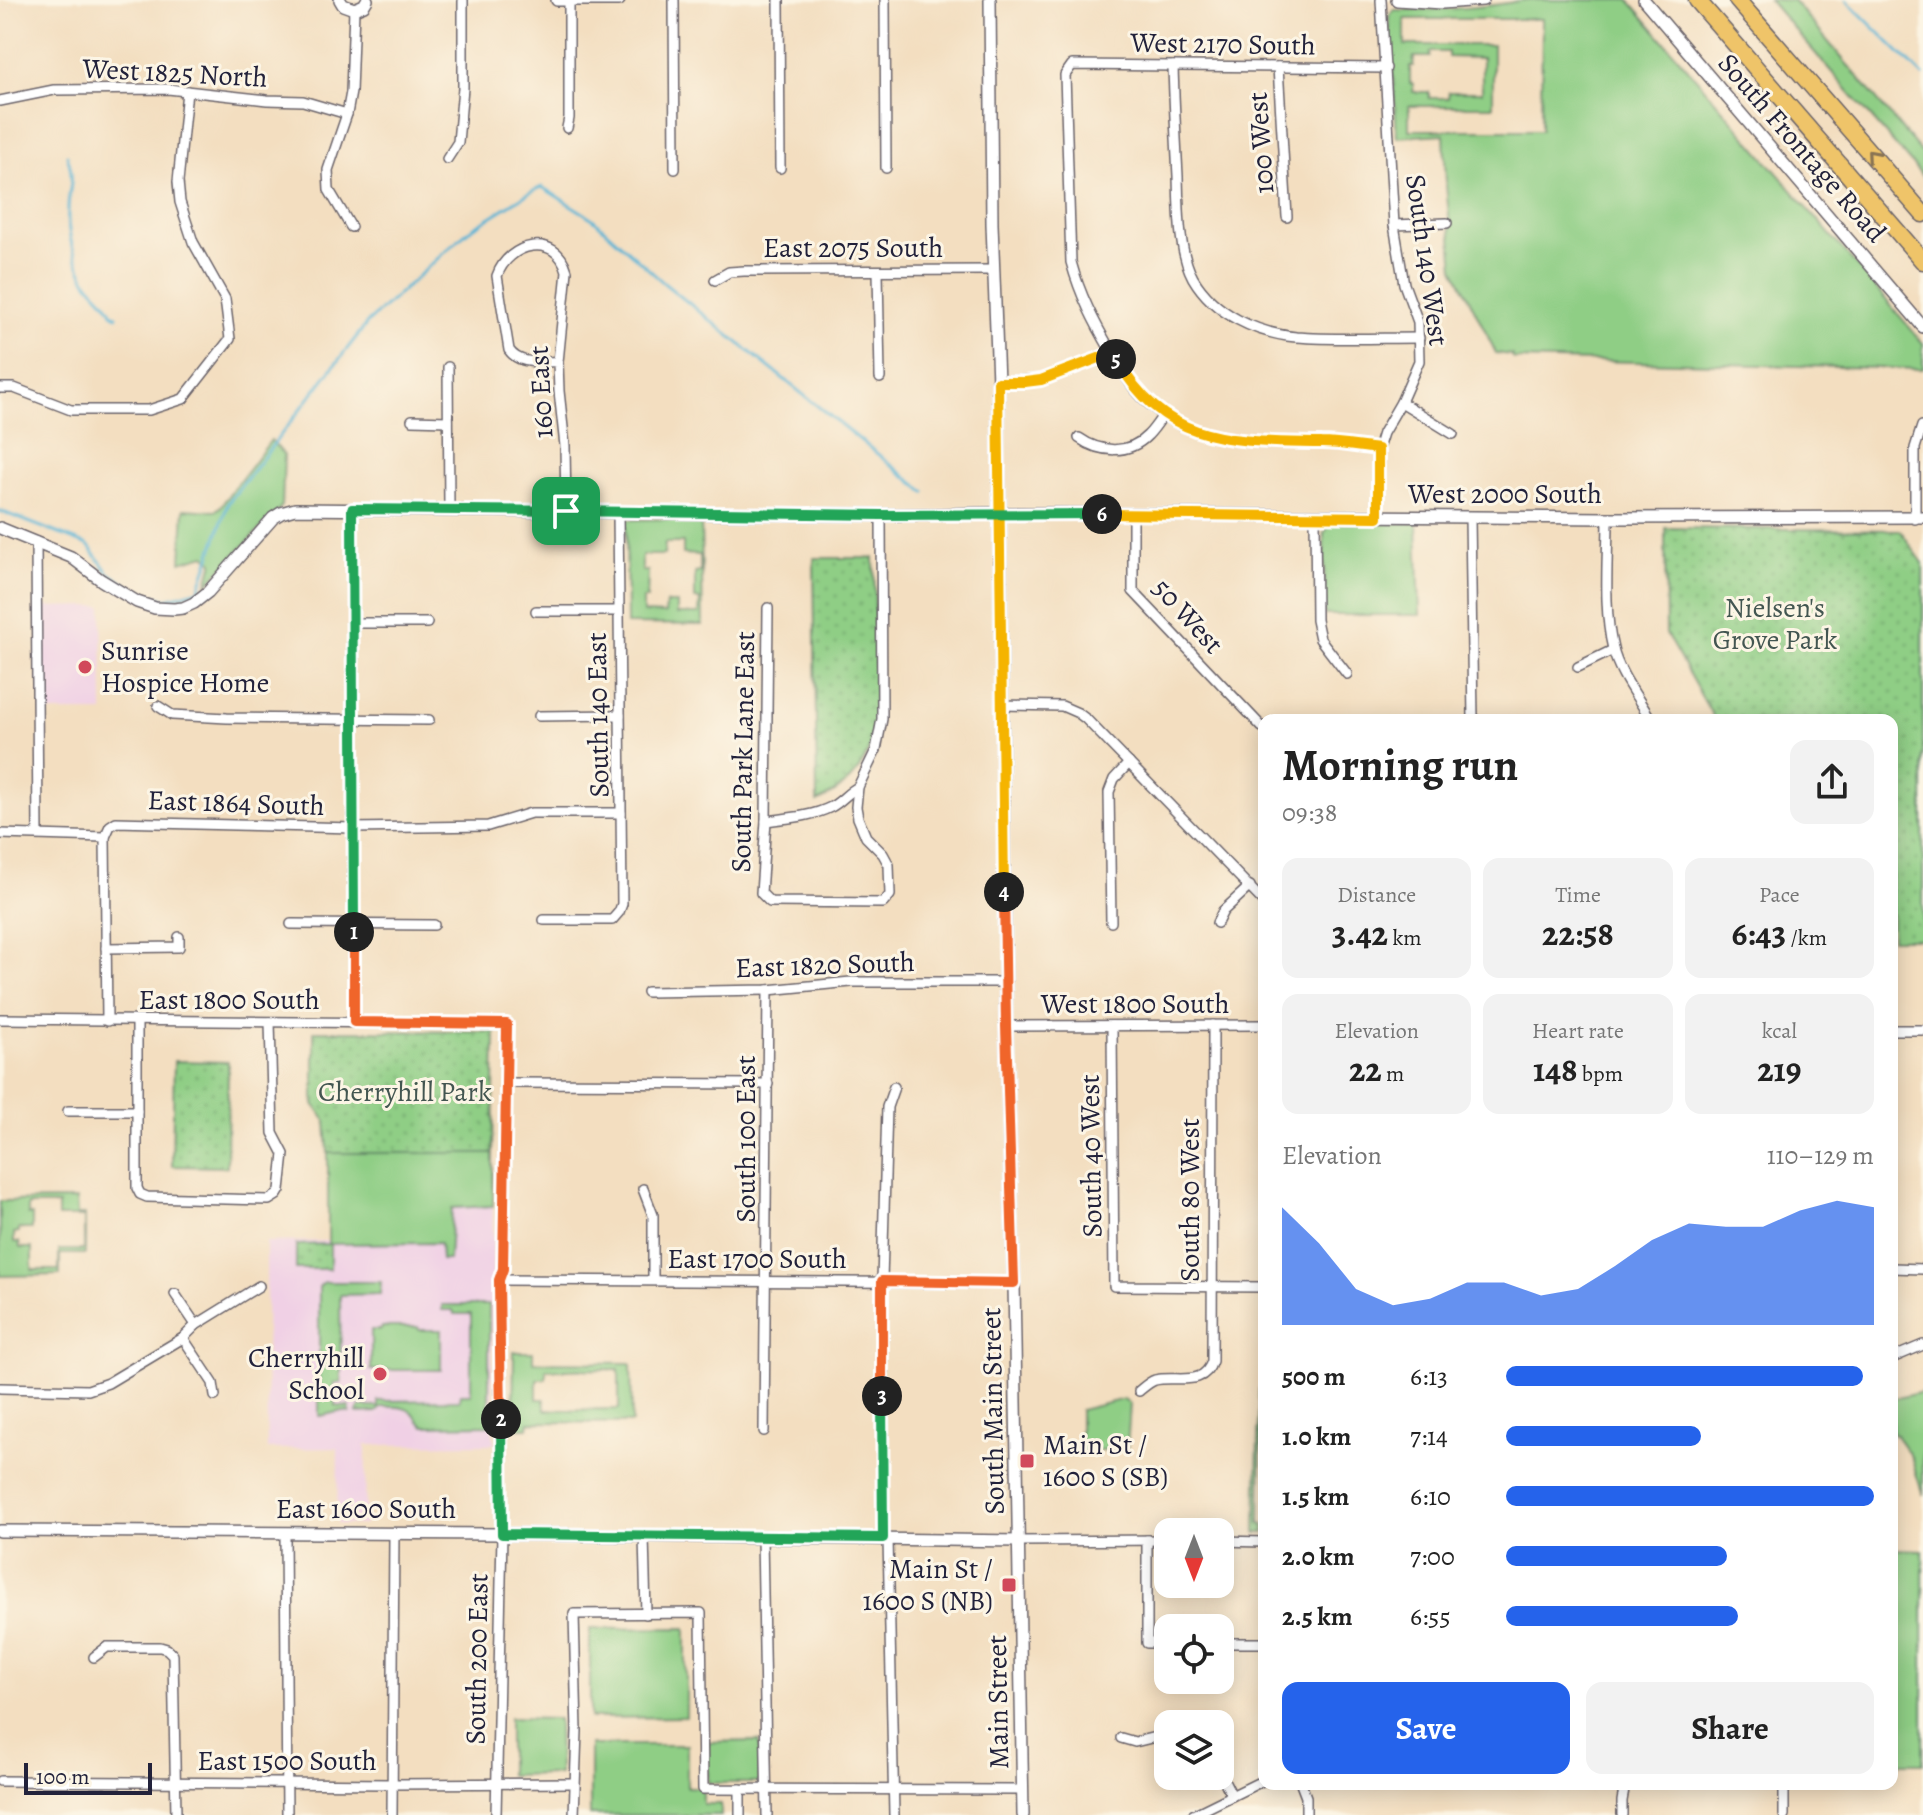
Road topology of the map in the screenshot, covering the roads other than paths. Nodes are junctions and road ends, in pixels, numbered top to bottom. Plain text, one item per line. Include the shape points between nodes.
1 (340, 0) edge
2 (367, 0) edge
3 (463, 0) edge
4 (557, 0) edge
5 (569, 0) edge
6 (619, 0) edge
7 (674, 0) edge
8 (779, 0) edge
9 (885, 0) edge
10 (990, 0) edge
11 (1381, 0) edge
12 (1397, 0) edge
13 (1483, 0) edge
14 (1644, 0) edge
15 (1697, 0) edge
16 (1737, 0) edge
17 (354, 9) junction
18 (1173, 66) junction
19 (1278, 67) junction
20 (1386, 68) junction
21 (187, 91) junction
22 (0, 101) edge
23 (347, 114) junction
24 (567, 128) dead end
25 (447, 159) dead end
26 (780, 168) dead end
27 (886, 168) dead end
28 (675, 169) dead end
29 (1923, 214) edge
30 (1287, 217) dead end
31 (1447, 223) dead end
32 (1394, 225) junction
33 (351, 227) dead end
34 (1923, 261) edge
35 (993, 270) junction
36 (878, 271) junction
37 (715, 280) dead end
38 (1923, 327) edge
39 (1419, 338) junction
40 (1112, 353) junction
41 (558, 362) junction
42 (448, 367) dead end
43 (880, 378) dead end
44 (998, 382) junction
45 (0, 388) edge
46 (1401, 402) junction
47 (1164, 414) junction
48 (412, 420) dead end
49 (448, 421) junction
50 (1922, 426) edge
51 (1453, 434) dead end
52 (1079, 438) dead end
53 (1378, 449) junction
54 (352, 509) junction
55 (449, 510) junction
56 (566, 511) junction
57 (618, 512) junction
58 (998, 513) junction
59 (1133, 514) junction
60 (881, 515) junction
61 (1315, 517) junction
62 (1378, 517) junction
63 (1470, 517) junction
64 (1608, 518) junction
65 (1920, 519) edge
66 (0, 528) edge
67 (36, 542) junction
68 (768, 608) dead end
69 (536, 611) dead end
70 (618, 611) junction
71 (352, 623) junction
72 (427, 623) dead end
73 (1613, 650) junction
74 (1578, 667) dead end
75 (1347, 674) dead end
76 (1001, 705) junction
77 (158, 706) dead end
78 (1473, 714) edge
79 (1647, 714) edge
80 (620, 715) junction
81 (539, 716) dead end
82 (353, 720) junction
83 (429, 720) dead end
84 (1258, 723) edge
85 (1129, 763) junction
86 (858, 787) junction
87 (621, 813) junction
88 (766, 821) junction
89 (353, 828) junction
90 (0, 834) edge
91 (38, 834) junction
92 (105, 837) junction
93 (1250, 886) junction
94 (1258, 895) edge
95 (544, 920) dead end
96 (1111, 922) dead end
97 (1217, 923) dead end
98 (291, 924) dead end
99 (354, 924) junction
100 (434, 925) dead end
101 (179, 937) dead end
102 (106, 948) junction
103 (1005, 982) junction
104 (768, 990) junction
105 (647, 992) dead end
106 (0, 1019) edge
107 (107, 1021) junction
108 (137, 1021) junction
109 (270, 1022) junction
110 (354, 1022) junction
111 (507, 1024) joint
112 (1213, 1025) junction
113 (1258, 1025) edge
114 (1006, 1026) junction
115 (1112, 1026) junction
116 (1898, 1030) edge
117 (1923, 1030) edge
118 (506, 1083) junction
119 (768, 1084) junction
120 (894, 1087) dead end
121 (68, 1111) dead end
122 (137, 1111) junction
123 (643, 1189) dead end
124 (1898, 1268) edge
125 (1923, 1269) edge
126 (499, 1280) junction
127 (653, 1280) junction
128 (767, 1281) junction
129 (882, 1281) junction
130 (1014, 1283) junction
131 (259, 1286) dead end
132 (1212, 1287) junction
133 (1258, 1287) edge
134 (175, 1294) dead end
135 (196, 1325) junction
136 (183, 1338) junction
137 (1923, 1345) edge
138 (1898, 1355) edge
139 (0, 1388) edge
140 (1139, 1391) dead end
141 (215, 1396) dead end
142 (764, 1431) dead end
143 (0, 1531) edge
144 (285, 1533) junction
145 (394, 1533) junction
146 (502, 1534) junction
147 (644, 1536) junction
148 (762, 1537) junction
149 (885, 1538) junction
150 (1147, 1540) junction
151 (1154, 1540) edge
152 (1020, 1541) junction
153 (1234, 1541) edge
154 (1258, 1542) edge
155 (646, 1614) junction
156 (1154, 1643) edge
157 (1234, 1643) edge
158 (1258, 1643) edge
159 (94, 1657) dead end
160 (1154, 1737) edge
161 (1121, 1738) dead end
162 (0, 1781) edge
163 (176, 1783) junction
164 (287, 1783) junction
165 (496, 1783) junction
166 (574, 1783) junction
167 (1258, 1783) edge
168 (392, 1784) junction
169 (767, 1788) junction
170 (895, 1788) junction
171 (740, 1789) junction
172 (1023, 1790) junction
173 (1229, 1790) edge
174 (1303, 1790) edge
175 (1624, 1790) edge
176 (1784, 1790) edge
177 (1232, 1796) junction
178 (176, 1815) edge
179 (287, 1815) edge
180 (392, 1815) edge
181 (496, 1815) edge
182 (574, 1815) edge
183 (740, 1815) edge
184 (767, 1815) edge
185 (894, 1815) edge
186 (1023, 1815) edge
187 (1193, 1815) edge
188 (1306, 1815) edge
189 (1622, 1815) edge
190 (1784, 1815) edge

1 - 17 street
2 - 17 street
3 - 25 street via 458,142
4 - 5 street
5 - 6 street
5 - 24 street
7 - 28 street
8 - 26 street
9 - 27 street
10 - 35 street, South Main Street
11 - 20 street, South 140 West
12 - 13 street
14 - 38 street, South Frontage Road
15 - 34 highway
29 -> 16 highway
17 - 23 street
18 - 19 street, West 2170 South
18 - 39 street via 1184,252 1192,277 1207,297 1225,314 1273,333
18 - 40 street, West 2170 South via 1072,65 1065,75 1071,262 1084,302
19 - 20 street, West 2170 South
19 - 30 street, 100 West
20 - 32 street, South 140 West
21 - 22 street, West 1825 North via 54,90
21 - 23 street, West 1825 North via 303,101
21 - 45 street via 180,202 193,242 225,299 230,339 183,399 149,410 71,410 14,388
23 - 33 street via 328,170 329,190
31 - 32 street
32 - 39 street, South 140 West
35 - 36 street, East 2075 South
35 - 44 street, South Main Street
36 - 37 street, East 2075 South via 744,271
36 - 43 street
39 - 46 street, South 140 West via 1419,361
40 - 44 street via 1041,380
40 - 47 street via 1135,389
41 - 41 street, 160 East via 567,271 558,255 533,245 505,262 497,276 509,350 522,361
41 - 56 street, 160 East
42 - 49 street
44 - 58 street, South Main Street
46 - 51 street
46 - 53 street, South 140 West
47 - 52 street via 1148,435 1129,447 1106,450
47 - 53 street via 1221,438
48 - 49 street
49 - 55 street
50 - 65 street via 1915,448
53 - 62 street, South 140 West
54 - 55 street, West 2000 South
54 - 67 street, West 2000 South via 281,513 208,592 174,609 137,602 71,557
54 - 71 street
55 - 56 street, West 2000 South
56 - 57 street, West 2000 South
57 - 60 street, West 2000 South
57 - 70 street, South 140 East
58 - 59 street, West 2000 South
58 - 60 street, West 2000 South
58 - 76 street, South Main Street
59 - 61 street, West 2000 South
59 - 84 street, 50 West via 1133,591
60 - 86 street via 882,719 876,750
61 - 62 street, West 2000 South
61 - 75 street via 1316,620 1320,639
62 - 63 street, West 2000 South
63 - 64 street, West 2000 South
63 - 78 street
64 - 65 street, West 2000 South
64 - 73 street
66 - 67 street, West 2000 South
67 - 91 street
68 - 88 street, South Park Lane East
69 - 70 street
70 - 80 street, South 140 East
71 - 72 street
71 - 82 street
73 - 74 street
73 - 79 street
76 - 85 street via 1062,706 1078,713
76 - 103 street, South Main Street
77 - 82 street via 172,715
80 - 81 street
80 - 87 street, South 140 East
82 - 83 street
82 - 89 street
85 - 93 street
85 - 96 street via 1109,792
86 - 88 street via 818,813
86 - 88 street, South Park Lane East via 861,828 889,865 886,901 770,902 761,889
87 - 89 street, East 1864 South via 531,813 488,826
87 - 95 street, South 140 East via 622,900 616,916
89 - 92 street, East 1864 South via 120,821
89 - 99 street
90 - 91 street, East 1864 South
91 - 92 street, East 1864 South
92 - 102 street
93 - 94 street
93 - 97 street
98 - 99 street
99 - 100 street
99 - 110 street
101 - 102 street via 179,947
102 - 107 street
103 - 104 street, East 1820 South via 851,982
103 - 114 street, South Main Street
104 - 105 street, East 1820 South
104 - 119 street, South 100 East
106 - 107 street, East 1800 South
107 - 108 street, East 1800 South
108 - 109 street, East 1800 South
108 - 122 street
109 - 110 street, East 1800 South
109 - 122 street via 273,1133 284,1154 277,1195 269,1200 140,1194
110 - 111 street, East 1800 South
111 - 118 street, South 200 East
112 - 113 street, West 1800 South
112 - 115 street, West 1800 South
112 - 132 street, South 80 West
114 - 115 street, West 1800 South
114 - 130 street, South Main Street
115 - 132 street, South 40 West via 1114,1286
116 - 117 street
118 - 119 street
118 - 126 street, South 200 East
119 - 128 street, South 100 East
120 - 129 street via 887,1107
121 - 122 street
123 - 127 street via 653,1215
124 - 125 street
126 - 127 street, East 1700 South
126 - 146 street, South 200 East
127 - 128 street, East 1700 South
128 - 129 street, East 1700 South
128 - 142 street, South 100 East
129 - 130 street, East 1700 South
129 - 149 street
130 - 152 street, South Main Street
131 - 135 street
132 - 133 street
132 - 140 street, South 80 West via 1212,1361 1206,1373 1196,1379 1153,1380
134 - 135 street
135 - 136 street
136 - 139 street via 88,1390
136 - 141 street via 213,1383
137 - 138 street
143 - 144 street, East 1600 South
144 - 145 street, East 1600 South
144 - 164 street
145 - 146 street, East 1600 South
145 - 168 street
146 - 147 street, East 1600 South
146 - 165 street, South 200 East
147 - 148 street, East 1600 South
147 - 155 street
148 - 149 street, East 1600 South
148 - 169 street
149 - 152 street, East 1600 South
149 - 170 street
150 - 151 street
150 - 152 street
150 - 156 street via 1147,1643
152 - 172 street, Main Street
153 - 154 street
155 - 166 street via 574,1614
155 - 171 street via 701,1613 703,1789
157 - 158 street
159 - 163 street via 107,1647 160,1647 171,1652
160 - 161 street via 1135,1742
162 - 163 street, East 1500 South
163 - 164 street, East 1500 South
163 - 178 street
164 - 168 street, East 1500 South
164 - 179 street
165 - 166 street, East 1500 South
165 - 168 street, East 1500 South
165 - 181 street, South 200 East
166 - 182 street
167 - 177 street
168 - 180 street
169 - 170 street
169 - 171 street
169 - 184 street
170 - 172 street
170 - 185 street
171 - 183 street
172 - 186 street, Main Street
173 - 177 street
174 - 188 street
175 - 189 street
176 - 190 street
177 - 187 street

